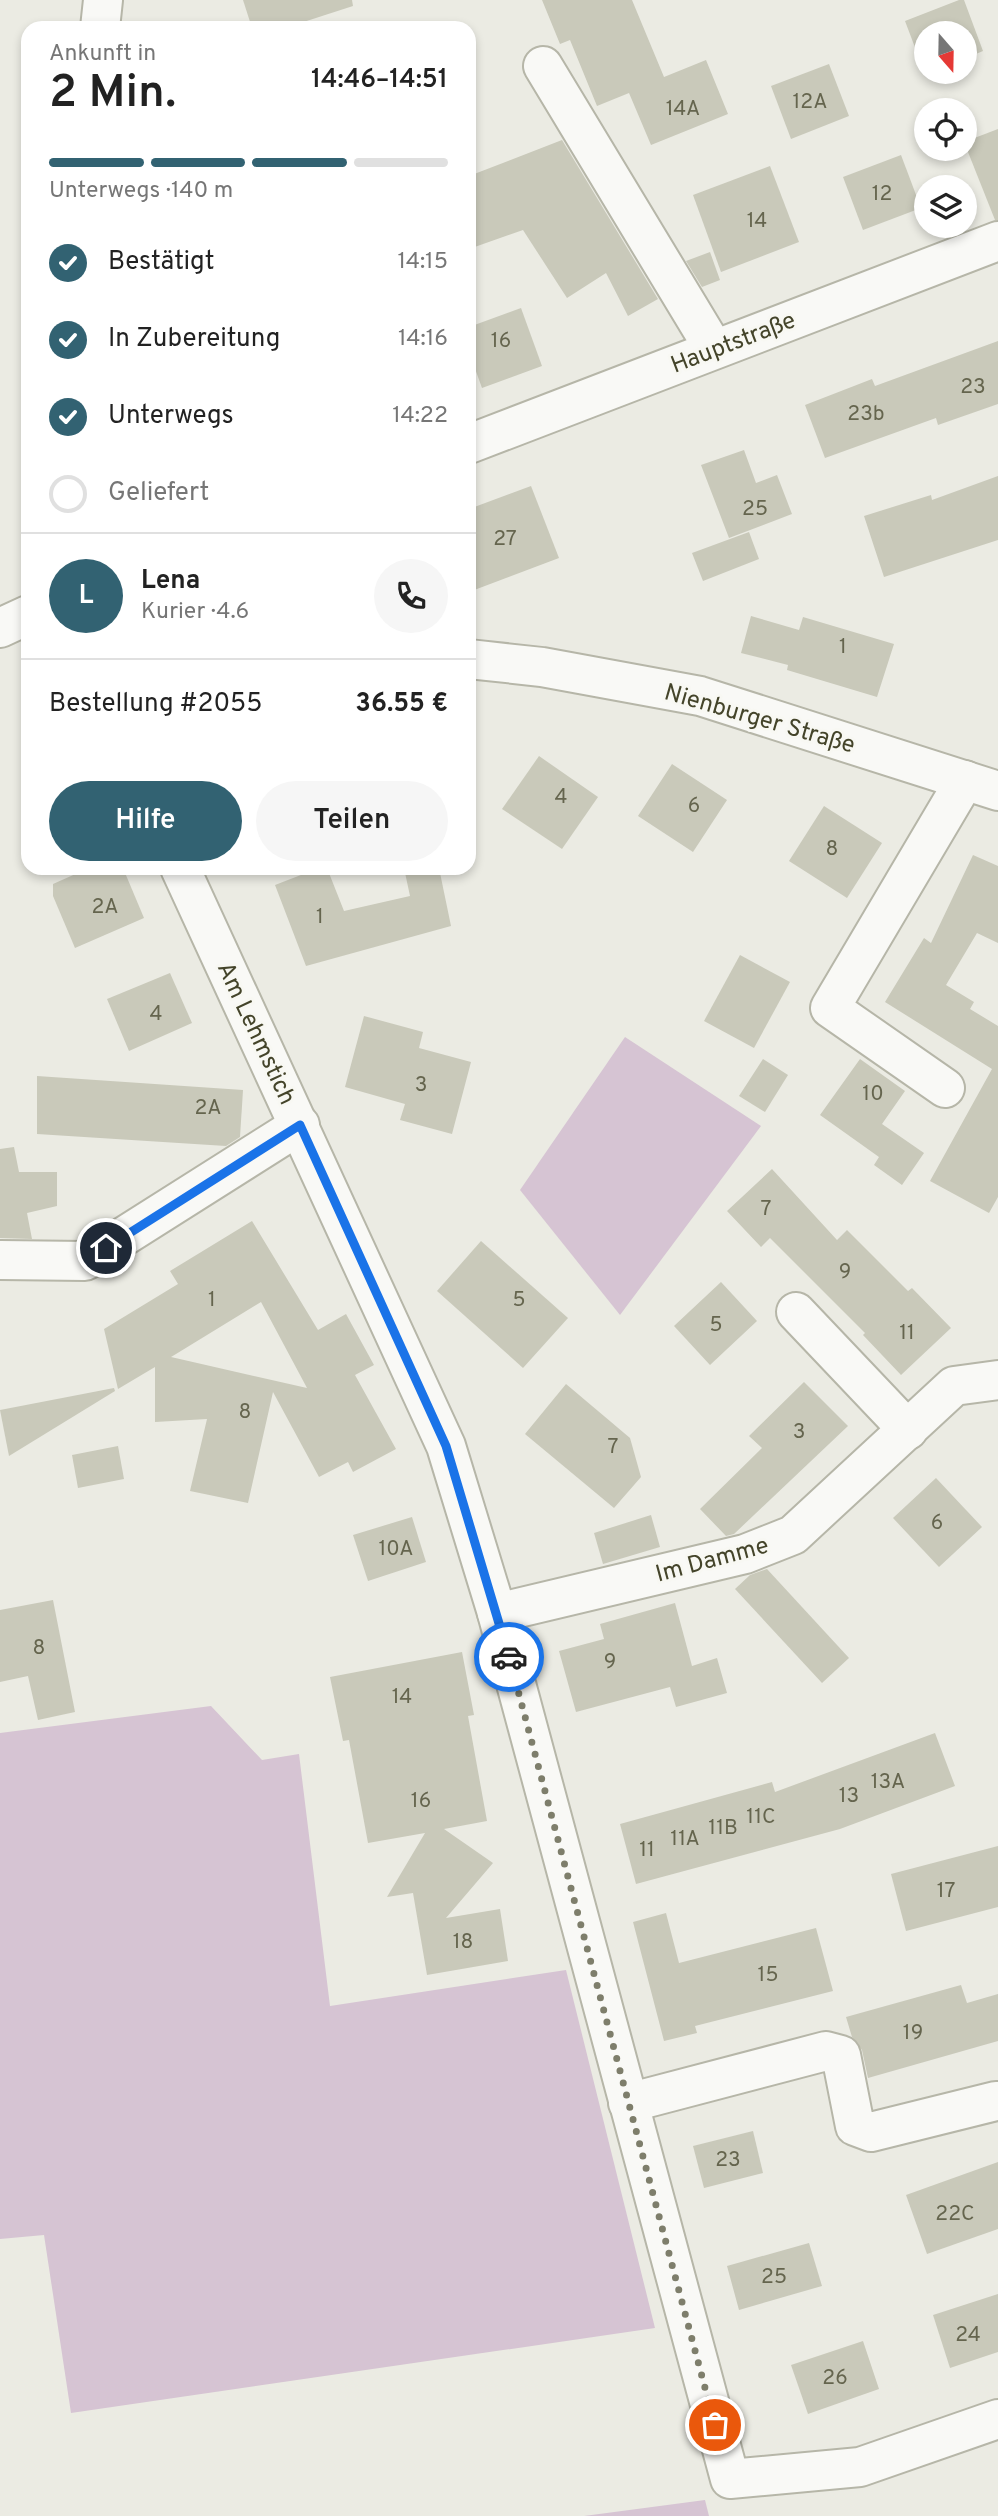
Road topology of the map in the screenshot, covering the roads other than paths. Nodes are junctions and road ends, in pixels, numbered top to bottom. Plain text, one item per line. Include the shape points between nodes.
1 (103, 0) edge
2 (101, 21) edge
3 (543, 66) dead end
4 (998, 241) edge
5 (714, 349) junction
6 (476, 441) edge
7 (21, 618) edge
8 (0, 628) edge
9 (476, 660) edge
10 (981, 785) edge
11 (183, 875) edge
12 (945, 1088) dead end
13 (300, 1125) junction
14 (0, 1260) edge
15 (796, 1312) dead end
16 (998, 1380) edge
17 (908, 1430) junction
18 (497, 1613) junction
19 (996, 2101) edge
20 (628, 2103) junction
21 (998, 2419) edge

1 - 2 street
3 - 5 street
4 - 5 street, Hauptstraße
5 - 6 street, Hauptstraße
7 - 8 street
9 - 10 street, Nienburger Straße via 700,696
10 - 12 street, Nienburger Straße via 830,1007
11 - 13 street, Am Lehmstich
13 - 14 street via 85,1261
13 - 18 street, Am Lehmstich via 446,1446
15 - 17 street
16 - 17 street, Im Damme via 954,1386
17 - 18 street, Im Damme via 793,1535 745,1554
18 - 20 street, Am Lehmstich
19 - 20 street via 871,2132 855,2126 841,2055 827,2051
20 - 21 street, Am Lehmstich via 730,2479 860,2467

